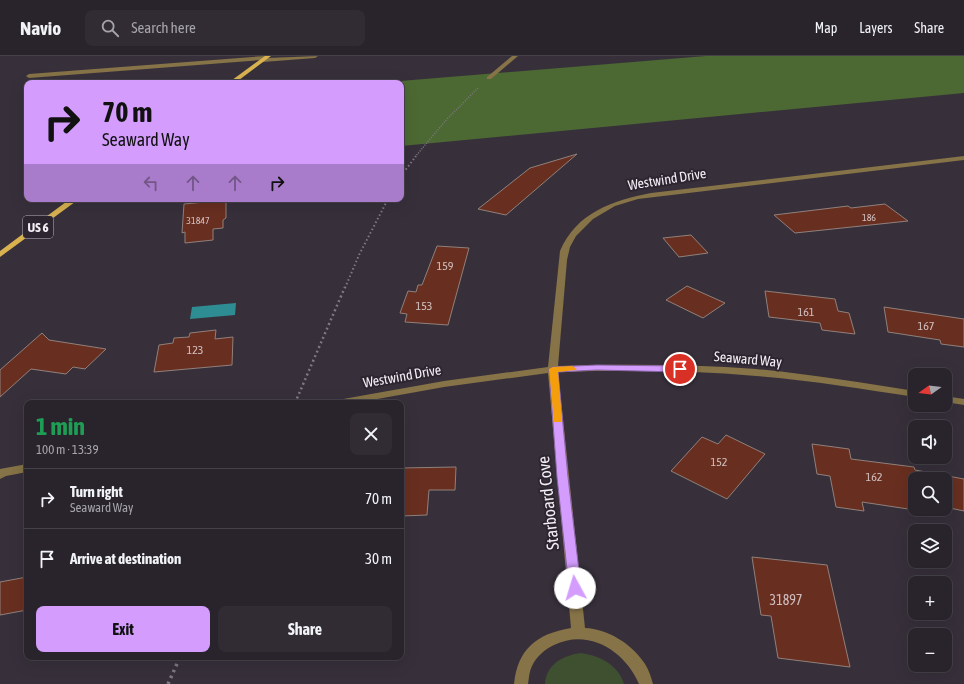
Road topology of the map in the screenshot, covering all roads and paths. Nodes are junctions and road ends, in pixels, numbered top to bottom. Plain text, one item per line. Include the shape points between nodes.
1 (315, 56) edge
2 (515, 56) edge
3 (265, 58) edge
4 (30, 76) dead end
5 (489, 78) joint
6 (235, 80) edge
7 (964, 158) edge
8 (404, 172) edge
9 (71, 202) edge
10 (386, 202) edge
11 (0, 255) edge
12 (553, 369) junction
13 (908, 393) edge
14 (296, 400) edge
15 (353, 400) edge
16 (952, 400) edge
17 (964, 402) edge
18 (24, 468) edge
19 (1, 472) edge
20 (578, 633) junction
21 (179, 660) edge
22 (168, 684) edge
23 (521, 684) edge
24 (646, 684) edge

1 - 3 street
2 - 5 street
3 - 4 street
3 - 6 main road
5 - 8 path via 453,111
7 - 12 street, Westwind Drive via 651,194 611,205 591,215 577,229 565,248
9 - 11 main road, US 6
10 - 14 path via 359,255
12 - 13 street, Seaward Way via 597,367 733,371
12 - 15 street, Westwind Drive
12 - 20 street, Starboard Cove
16 - 17 street
18 - 19 street
20 - 23 street via 555,637 535,649 523,668
20 - 24 street via 595,635 611,641 630,655 643,674
21 - 22 path

